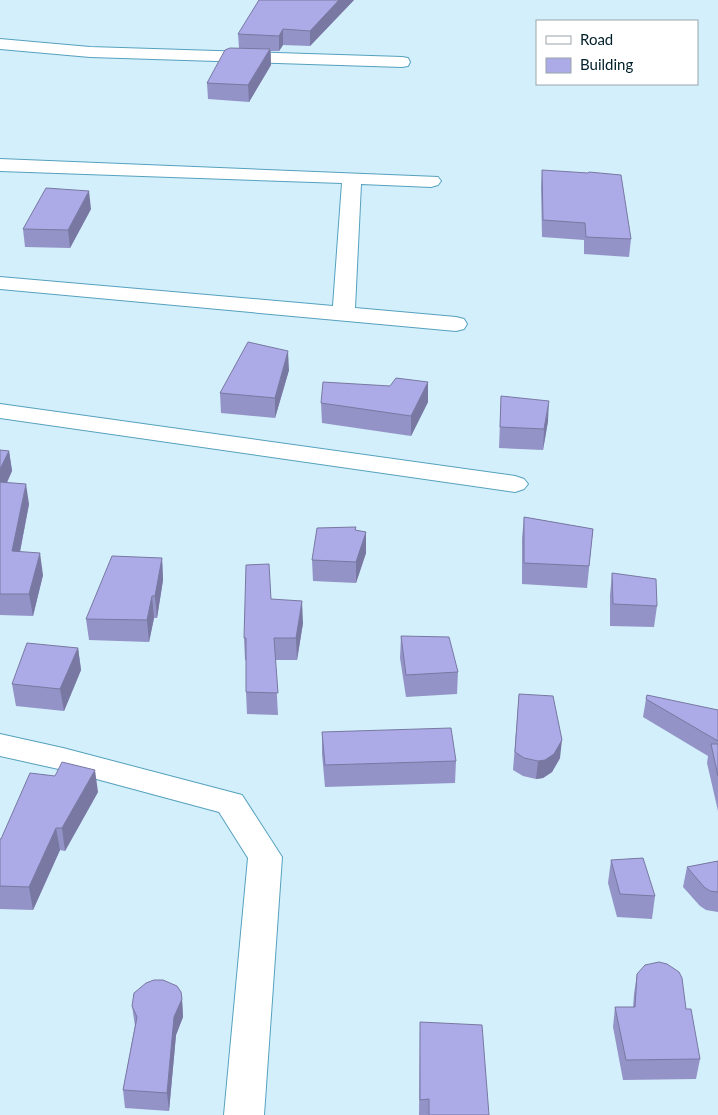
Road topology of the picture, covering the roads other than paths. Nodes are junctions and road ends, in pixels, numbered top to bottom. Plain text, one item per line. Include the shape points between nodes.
1 (0, 44) edge
2 (402, 62) dead end
3 (0, 165) edge
4 (352, 178) junction
5 (431, 181) dead end
6 (0, 283) edge
7 (344, 314) junction
8 (456, 324) dead end
9 (0, 411) edge
10 (515, 484) dead end
11 (0, 745) edge
12 (244, 1115) edge

1 - 2 street via 90,52
3 - 4 street
4 - 5 street
4 - 7 street
6 - 7 street
7 - 8 street
9 - 10 street
11 - 12 street via 230,803 265,857

